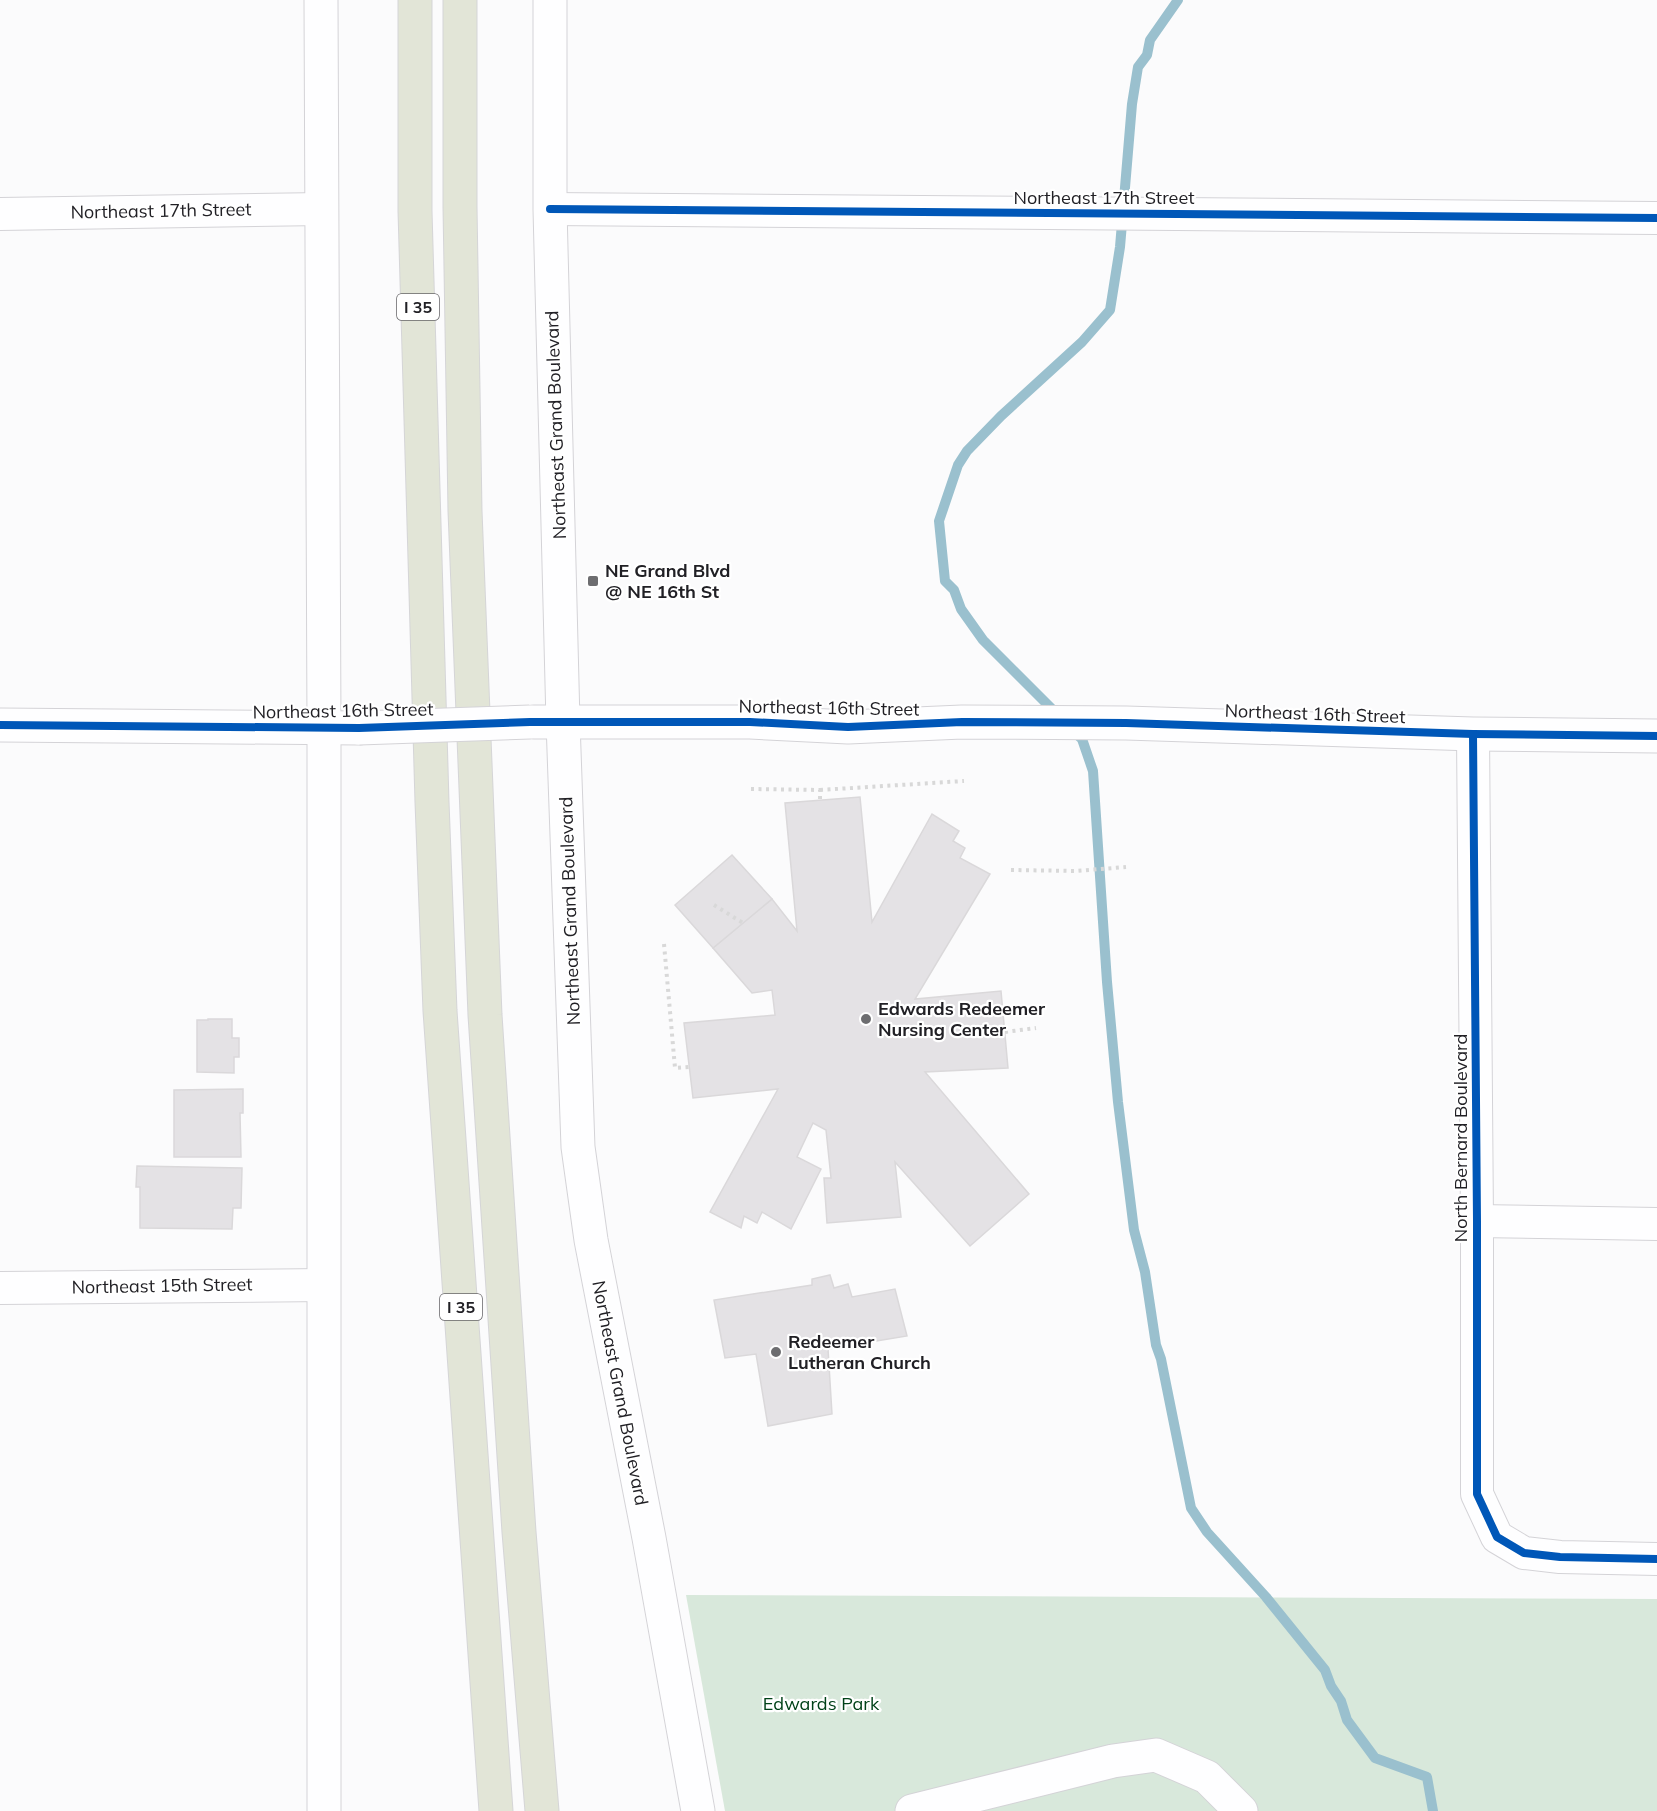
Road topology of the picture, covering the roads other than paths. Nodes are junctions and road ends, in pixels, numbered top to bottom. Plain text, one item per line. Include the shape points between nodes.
1 (321, 0) edge
2 (415, 0) edge
3 (460, 0) edge
4 (550, 0) edge
5 (322, 209) junction
6 (550, 209) junction
7 (0, 214) edge
8 (1657, 218) edge
9 (563, 722) junction
10 (0, 725) edge
11 (324, 728) junction
12 (1473, 734) junction
13 (1657, 736) edge
14 (1477, 1221) junction
15 (1657, 1224) edge
16 (324, 1285) junction
17 (0, 1288) edge
18 (1657, 1559) edge
19 (324, 1811) edge
20 (496, 1811) edge
21 (542, 1811) edge
22 (698, 1811) edge
23 (912, 1811) edge
24 (1241, 1811) edge

1 - 5 main road
2 - 20 highway, I 35 via 415,211 440,1011
3 - 21 highway, I 35 via 465,511 485,1015
4 - 6 main road, Northeast Grand Boulevard
5 - 7 street, Northeast 17th Street
5 - 11 main road
6 - 8 street, Northeast 17th Street
6 - 9 main road, Northeast Grand Boulevard
9 - 11 main road, Northeast 16th Street, bridge
9 - 12 main road, Northeast 16th Street via 750,722 848,727 1126,723
9 - 22 main road, Northeast Grand Boulevard via 578,1147 593,1250
10 - 11 main road, Northeast 16th Street
11 - 16 main road
12 - 13 main road, Northeast 16th Street
12 - 14 street, North Bernard Boulevard
14 - 15 street
14 - 18 street, North Bernard Boulevard via 1477,1494 1497,1537 1524,1553
16 - 17 street, Northeast 15th Street
16 - 19 main road
23 - 24 main road via 1113,1761 1156,1755 1207,1778

